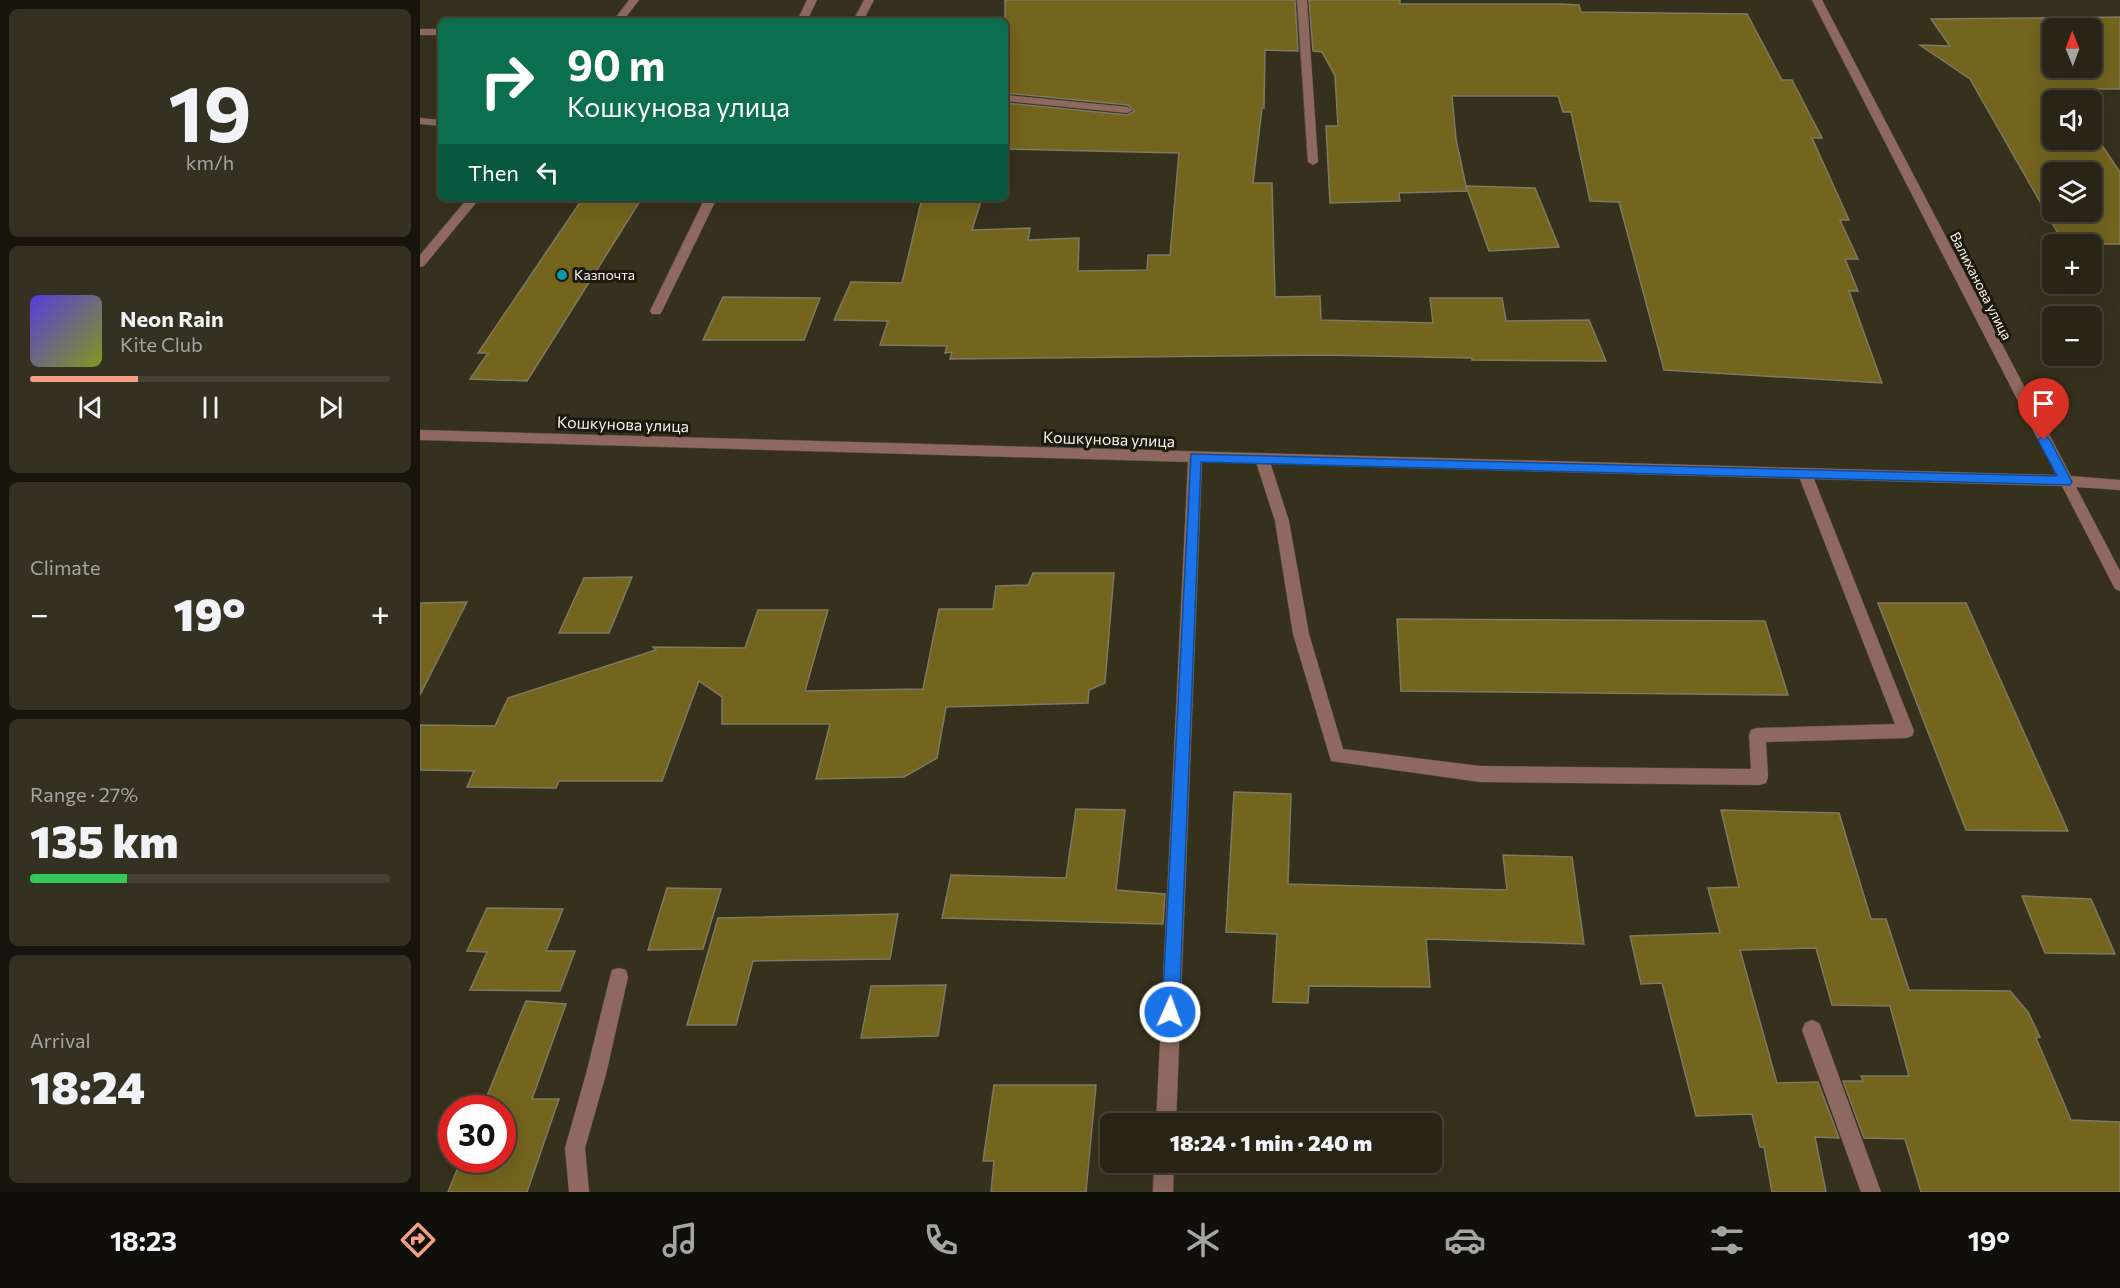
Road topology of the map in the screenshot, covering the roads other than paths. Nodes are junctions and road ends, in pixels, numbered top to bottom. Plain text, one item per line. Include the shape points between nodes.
1 (634, 0) edge
2 (812, 0) edge
3 (870, 0) edge
4 (1302, 0) edge
5 (1817, 0) edge
6 (620, 18) edge
7 (803, 18) edge
8 (860, 18) edge
9 (420, 32) edge
10 (438, 32) edge
11 (1008, 98) edge
12 (1128, 110) dead end
13 (420, 122) edge
14 (438, 123) edge
15 (1313, 162) dead end
16 (472, 201) edge
17 (710, 201) edge
18 (420, 263) edge
19 (656, 312) dead end
20 (420, 435) edge
21 (1195, 458) junction
22 (1262, 459) junction
23 (1805, 474) junction
24 (2066, 482) junction
25 (2120, 485) edge
26 (2120, 585) edge
27 (619, 977) dead end
28 (1812, 1030) dead end
29 (1166, 1113) edge
30 (1164, 1173) edge
31 (579, 1192) edge
32 (1163, 1192) edge
33 (1871, 1192) edge

1 - 6 street
2 - 7 street
3 - 8 street
4 - 15 street
5 - 24 street, Валиханова улица
9 - 10 street
11 - 12 street
13 - 14 street
16 - 18 street
17 - 19 street
20 - 21 street, Кошкунова улица
21 - 22 street, Кошкунова улица
21 - 29 street
22 - 23 street, Кошкунова улица
22 - 23 street via 1282,521 1301,634 1337,756 1480,774 1760,777 1757,735 1906,731
23 - 24 street, Кошкунова улица
24 - 25 street, Кошкунова улица
24 - 26 street, Валиханова улица
27 - 31 street via 575,1148
28 - 33 street
30 - 32 street

